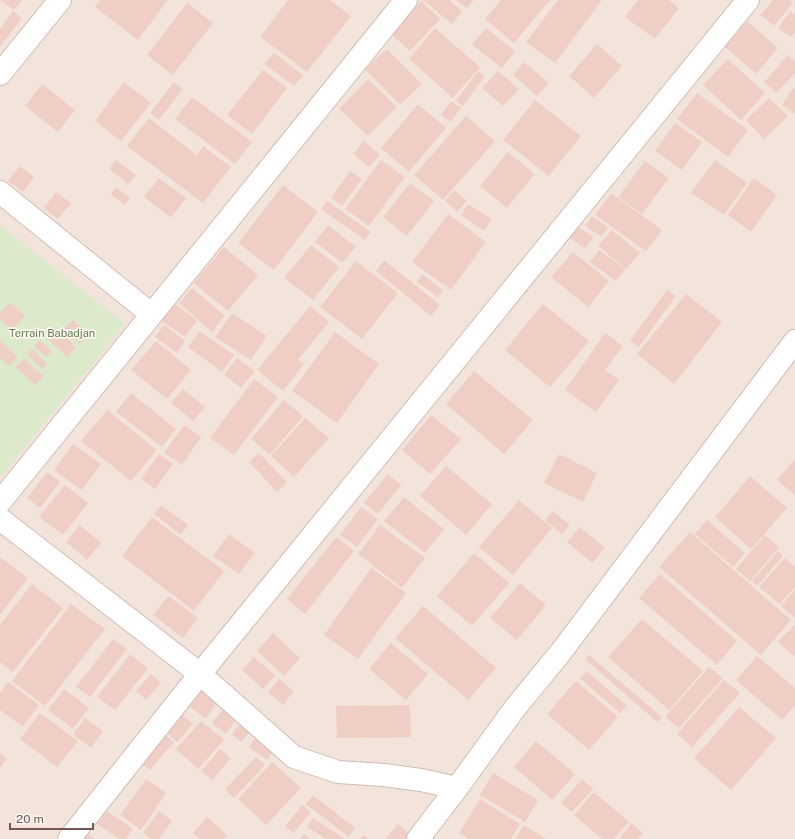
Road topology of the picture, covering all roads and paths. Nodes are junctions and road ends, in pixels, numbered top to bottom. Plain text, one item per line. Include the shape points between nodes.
1 (60, 0) edge
2 (406, 0) edge
3 (748, 0) edge
4 (0, 74) edge
5 (0, 192) edge
6 (151, 314) junction
7 (795, 341) edge
8 (0, 502) edge
9 (0, 519) edge
10 (200, 674) junction
11 (457, 788) junction
12 (69, 839) edge
13 (418, 839) edge

1 - 4 street
2 - 6 street
3 - 10 street
5 - 6 street
6 - 8 street
7 - 11 street
9 - 10 street
10 - 11 street via 294,757 338,772 384,775
10 - 12 street
11 - 13 street

